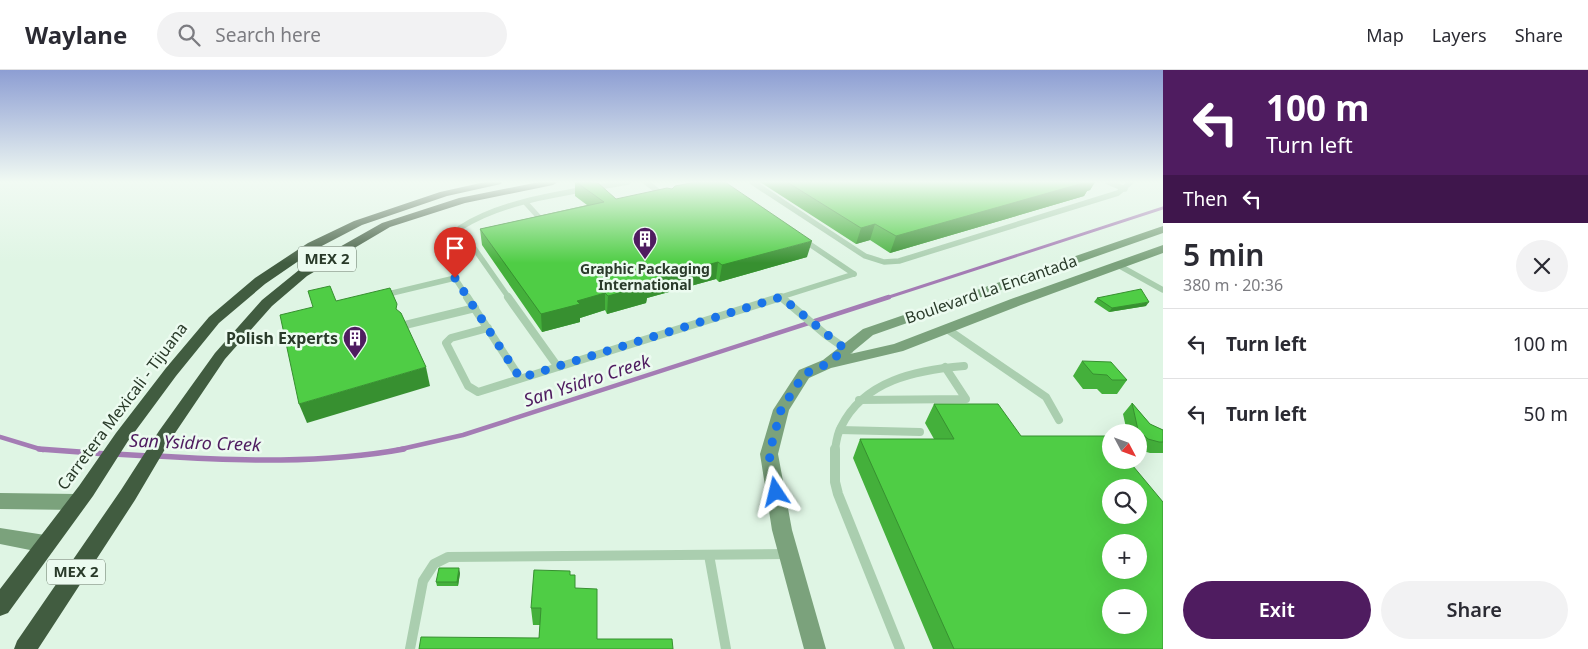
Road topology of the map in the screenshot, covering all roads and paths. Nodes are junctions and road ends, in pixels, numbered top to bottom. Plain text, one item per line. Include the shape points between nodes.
1 (399, 209) edge
2 (435, 209) edge
3 (501, 209) edge
4 (532, 209) edge
5 (794, 209) edge
6 (1069, 209) edge
7 (548, 226) edge
8 (1163, 229) edge
9 (798, 236) edge
10 (1161, 252) edge
11 (1118, 265) junction
12 (1163, 290) edge
13 (375, 297) edge
14 (781, 297) junction
15 (475, 308) junction
16 (405, 325) edge
17 (488, 328) junction
18 (947, 329) junction
19 (845, 349) junction
20 (860, 358) junction
21 (827, 364) junction
22 (964, 366) dead end
23 (558, 367) junction
24 (945, 367) junction
25 (520, 378) junction
26 (859, 400) junction
27 (1059, 420) dead end
28 (840, 430) junction
29 (920, 432) dead end
30 (81, 496) junction
31 (0, 500) edge
32 (0, 536) edge
33 (45, 544) junction
34 (789, 554) junction
35 (709, 555) junction
36 (0, 606) edge
37 (25, 649) edge
38 (410, 649) edge
39 (726, 649) edge
40 (814, 649) edge
41 (900, 649) edge

1 - 30 highway, Carretera Mexicali - Tijuana / MEX 2 via 358,223 312,246 260,281 214,320 122,437
2 - 37 highway, MEX 2 via 386,225 303,273 267,303 220,356
3 - 23 lane via 466,222 460,228
4 - 7 lane
5 - 6 lane via 866,256 884,262 899,261
8 - 19 main road, Boulevard La Encantada via 868,332
9 - 14 lane via 854,274
10 - 11 main road, Boulevard La Encantada
11 - 12 lane
11 - 18 main road, Boulevard La Encantada
13 - 15 lane via 455,278
14 - 19 lane
14 - 23 lane
15 - 16 lane
15 - 17 lane
17 - 25 lane
17 - 25 lane via 451,338 446,343 468,386 478,392
18 - 20 main road, Boulevard La Encantada via 898,348
18 - 27 lane via 1046,397
19 - 20 lane
19 - 21 main road, Boulevard La Encantada
20 - 21 main road, Boulevard La Encantada
21 - 34 main road, Boulevard La Encantada via 804,374 781,410 769,454
22 - 24 lane
23 - 25 lane
24 - 26 lane via 908,374 878,386
24 - 26 lane via 966,399
26 - 28 lane
28 - 29 lane
28 - 41 lane via 834,449 835,484
30 - 31 main road
30 - 33 highway, Carretera Mexicali - Tijuana / MEX 2
32 - 33 main road
33 - 36 highway, Carretera Mexicali - Tijuana / MEX 2
34 - 35 lane
34 - 40 main road, Boulevard La Encantada
35 - 38 lane via 448,557 434,564 423,581
35 - 39 lane

